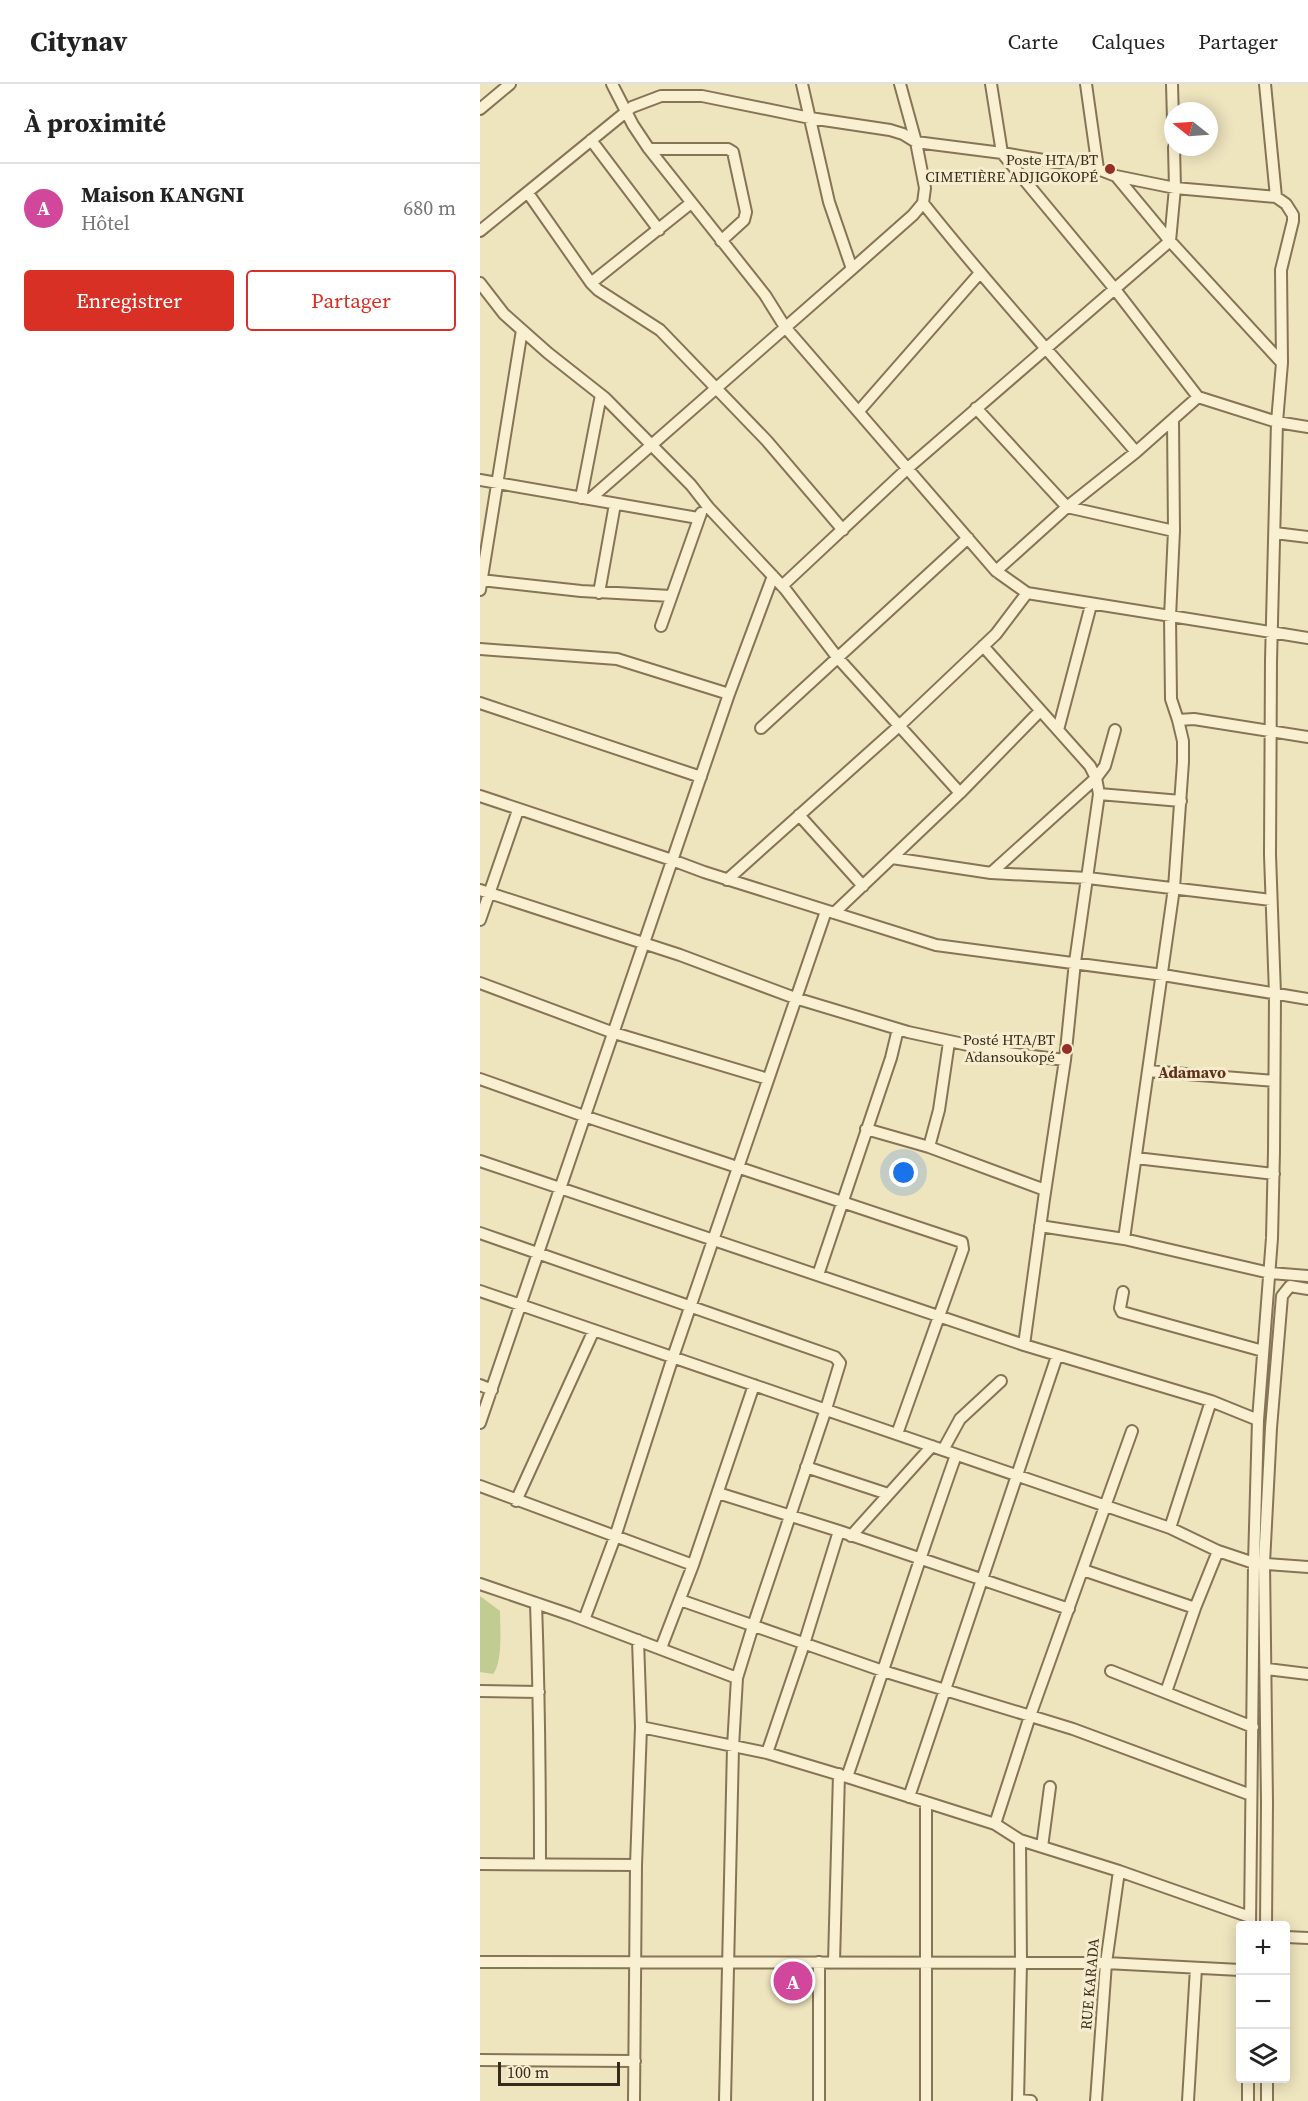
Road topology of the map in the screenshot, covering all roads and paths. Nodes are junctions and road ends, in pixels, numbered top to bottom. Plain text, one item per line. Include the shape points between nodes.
1 (510, 84) edge
2 (612, 84) edge
3 (802, 84) edge
4 (900, 84) edge
5 (991, 84) edge
6 (1086, 84) edge
7 (1172, 84) edge
8 (1264, 84) edge
9 (1172, 102) edge
10 (480, 109) edge
11 (627, 112) junction
12 (810, 118) junction
13 (591, 140) junction
14 (916, 142) junction
15 (648, 149) junction
16 (1002, 153) junction
17 (1174, 156) edge
18 (1098, 170) junction
19 (1116, 176) junction
20 (1175, 188) junction
21 (528, 194) junction
22 (1276, 197) junction
23 (691, 203) junction
24 (923, 203) junction
25 (658, 230) junction
26 (480, 231) edge
27 (721, 241) junction
28 (1170, 242) junction
29 (852, 269) junction
30 (979, 274) junction
31 (480, 283) edge
32 (591, 283) junction
33 (1114, 288) junction
34 (785, 327) junction
35 (522, 330) junction
36 (1046, 348) junction
37 (1282, 363) junction
38 (716, 388) junction
39 (602, 395) junction
40 (1198, 397) junction
41 (976, 408) junction
42 (859, 411) junction
43 (1173, 420) junction
44 (1277, 422) junction
45 (1308, 427) edge
46 (651, 445) junction
47 (1136, 452) junction
48 (908, 468) junction
49 (480, 480) edge
50 (496, 483) junction
51 (586, 498) junction
52 (706, 503) junction
53 (615, 504) junction
54 (1067, 507) junction
55 (698, 518) junction
56 (843, 530) junction
57 (1174, 531) junction
58 (1275, 533) junction
59 (1308, 537) edge
60 (968, 538) junction
61 (996, 571) junction
62 (773, 576) junction
63 (481, 578) edge
64 (782, 586) junction
65 (599, 592) junction
66 (1027, 593) junction
67 (671, 596) junction
68 (1091, 605) junction
69 (1170, 617) junction
70 (661, 626) dead end
71 (1272, 631) junction
72 (1308, 638) edge
73 (983, 646) junction
74 (480, 650) edge
75 (837, 657) junction
76 (729, 694) junction
77 (480, 703) edge
78 (1040, 711) junction
79 (1178, 720) junction
80 (899, 726) junction
81 (761, 728) dead end
82 (1058, 730) junction
83 (1115, 730) dead end
84 (1270, 732) junction
85 (1308, 737) edge
86 (701, 777) junction
87 (1096, 778) junction
88 (960, 793) junction
89 (1099, 794) junction
90 (480, 796) edge
91 (1181, 801) junction
92 (518, 810) junction
93 (799, 815) junction
94 (892, 858) junction
95 (672, 860) junction
96 (991, 873) junction
97 (1088, 878) junction
98 (727, 880) junction
99 (863, 886) junction
100 (1174, 888) junction
101 (485, 892) edge
102 (1271, 900) junction
103 (830, 912) junction
104 (480, 921) edge
105 (644, 944) junction
106 (1075, 962) junction
107 (1163, 975) junction
108 (480, 983) edge
109 (1275, 994) junction
110 (795, 998) junction
111 (1308, 999) edge
112 (898, 1029) junction
113 (614, 1033) junction
114 (949, 1042) junction
115 (1065, 1060) junction
116 (1148, 1071) junction
117 (480, 1079) edge
118 (768, 1079) junction
119 (1274, 1081) junction
120 (584, 1116) junction
121 (866, 1129) junction
122 (929, 1147) junction
123 (1136, 1158) junction
124 (480, 1161) edge
125 (739, 1168) junction
126 (1274, 1174) junction
127 (559, 1189) junction
128 (1045, 1190) junction
129 (843, 1203) junction
130 (1040, 1226) junction
131 (480, 1233) edge
132 (1124, 1239) junction
133 (713, 1240) junction
134 (538, 1253) junction
135 (1270, 1273) junction
136 (818, 1275) junction
137 (1308, 1276) edge
138 (1308, 1289) edge
139 (480, 1291) edge
140 (1123, 1292) dead end
141 (519, 1305) junction
142 (690, 1308) junction
143 (940, 1317) junction
144 (594, 1330) junction
145 (1024, 1345) junction
146 (1263, 1351) junction
147 (1057, 1356) junction
148 (673, 1357) junction
149 (1001, 1381) dead end
150 (480, 1385) edge
151 (754, 1385) junction
152 (492, 1390) junction
153 (1211, 1401) junction
154 (826, 1410) junction
155 (1258, 1420) junction
156 (480, 1423) edge
157 (1132, 1431) dead end
158 (897, 1434) junction
159 (938, 1448) junction
160 (956, 1455) junction
161 (806, 1467) junction
162 (1017, 1475) junction
163 (480, 1486) edge
164 (718, 1493) junction
165 (888, 1494) junction
166 (516, 1501) junction
167 (1106, 1506) junction
168 (789, 1516) junction
169 (1170, 1528) junction
170 (839, 1531) junction
171 (851, 1536) junction
172 (615, 1537) junction
173 (1218, 1551) junction
174 (919, 1559) junction
175 (1259, 1563) junction
176 (693, 1564) junction
177 (1308, 1567) edge
178 (1083, 1570) junction
179 (981, 1579) junction
180 (480, 1584) edge
181 (680, 1600) junction
182 (536, 1603) junction
183 (1195, 1608) junction
184 (1069, 1609) junction
185 (584, 1620) junction
186 (753, 1626) junction
187 (638, 1640) junction
188 (804, 1644) junction
189 (661, 1648) junction
190 (1267, 1669) junction
191 (884, 1671) junction
192 (1111, 1671) dead end
193 (1308, 1674) edge
194 (737, 1678) junction
195 (944, 1690) junction
196 (480, 1691) edge
197 (539, 1692) junction
198 (1166, 1692) junction
199 (1030, 1716) junction
200 (641, 1727) junction
201 (1253, 1727) junction
202 (733, 1746) junction
203 (767, 1753) junction
204 (843, 1776) junction
205 (1050, 1787) dead end
206 (1251, 1796) junction
207 (909, 1797) junction
208 (926, 1802) junction
209 (995, 1824) junction
210 (1020, 1839) junction
211 (1042, 1847) junction
212 (480, 1864) edge
213 (540, 1864) junction
214 (636, 1865) junction
215 (1119, 1871) junction
216 (1247, 1921) edge
217 (1250, 1921) edge
218 (1266, 1921) edge
219 (1290, 1937) edge
220 (1308, 1938) edge
221 (480, 1962) edge
222 (636, 1962) junction
223 (728, 1962) junction
224 (819, 1962) junction
225 (834, 1962) junction
226 (925, 1962) junction
227 (1021, 1963) junction
228 (1106, 1963) junction
229 (1196, 1968) junction
230 (1236, 1970) edge
231 (480, 2060) edge
232 (635, 2061) junction
233 (1248, 2083) edge
234 (1267, 2083) edge
235 (1018, 2100) edge
236 (634, 2101) edge
237 (725, 2101) edge
238 (819, 2101) edge
239 (926, 2101) edge
240 (1031, 2101) edge
241 (1096, 2101) edge
242 (1188, 2101) edge
243 (1248, 2101) edge
244 (1267, 2101) edge

1 - 10 street
2 - 11 street
3 - 12 street
4 - 14 street
5 - 16 street
6 - 18 street
7 - 9 street
8 - 22 street
11 - 12 street via 650,99 681,96 717,99
11 - 13 street
11 - 15 street
12 - 14 street via 890,130
12 - 29 street via 829,202
13 - 21 street
13 - 25 street
14 - 16 street
14 - 24 street via 926,188
15 - 23 street
15 - 27 street via 733,152 746,212 744,220
16 - 18 street
16 - 33 street
17 - 20 street
18 - 19 street
19 - 20 street
19 - 28 street
20 - 22 street
20 - 28 street
21 - 26 street
21 - 32 street
22 - 37 street via 1293,215 1281,270
23 - 25 street
23 - 27 street
24 - 29 street
24 - 30 street
25 - 32 street
27 - 34 street via 765,295
28 - 33 street
28 - 37 street
29 - 34 street
30 - 36 street
30 - 42 street
31 - 35 street
32 - 38 street via 660,330
33 - 36 street
33 - 40 street
34 - 38 street
34 - 42 street
35 - 39 street
35 - 50 street
36 - 41 street
36 - 47 street
37 - 44 street
38 - 46 street
38 - 56 street
39 - 46 street
39 - 51 street
40 - 43 street
40 - 44 street
41 - 48 street
41 - 54 street
42 - 48 street
43 - 47 street
43 - 57 street
44 - 45 street
44 - 58 street
46 - 51 street
46 - 52 street
47 - 54 street
48 - 56 street
48 - 60 street
49 - 50 street
50 - 51 street
50 - 63 street
51 - 53 street
52 - 55 street
52 - 62 street
53 - 55 street
53 - 65 street
54 - 57 street
54 - 61 street
55 - 67 street
56 - 64 street
57 - 69 street
58 - 59 street
58 - 71 street
60 - 61 street
60 - 75 street
61 - 66 street
62 - 64 street
62 - 76 street
63 - 65 street
64 - 75 street
65 - 67 street
66 - 68 street
66 - 73 street
67 - 70 street
68 - 69 street
68 - 82 street
69 - 71 street
69 - 79 street via 1171,699
71 - 72 street
71 - 84 street
73 - 78 street
73 - 80 street
74 - 76 street via 617,659
75 - 80 street
75 - 81 street
76 - 86 street
77 - 86 street
78 - 82 street
78 - 88 street
79 - 84 street via 1194,719
79 - 91 street via 1183,741
80 - 88 street
80 - 93 street
82 - 87 street
83 - 87 street via 1105,766
84 - 85 street
84 - 102 street
86 - 95 street
87 - 89 street
87 - 96 street
88 - 94 street
89 - 91 street
89 - 97 street
90 - 92 street
91 - 100 street
92 - 95 street
92 - 101 street
93 - 98 street
93 - 99 street
94 - 96 street
94 - 99 street
95 - 98 street
95 - 105 street
96 - 97 street
97 - 100 street
97 - 106 street
98 - 103 street
99 - 103 street
100 - 102 street
100 - 107 street
101 - 104 street
101 - 105 street
102 - 109 street
103 - 106 street via 936,945
103 - 110 street
105 - 110 street
105 - 113 street
106 - 107 street
106 - 115 street
107 - 109 street
107 - 116 street
108 - 113 street
109 - 111 street
109 - 119 street
110 - 112 street
110 - 118 street
112 - 114 street
112 - 121 street
113 - 118 street
113 - 120 street
114 - 115 street
114 - 122 street
115 - 128 street
116 - 119 street
116 - 123 street
117 - 120 street
118 - 125 street
119 - 126 street
120 - 125 street
120 - 127 street
121 - 122 street
121 - 129 street
122 - 128 street
123 - 126 street
123 - 132 street
124 - 127 street
125 - 129 street
125 - 133 street
126 - 135 street
127 - 133 street
127 - 134 street
128 - 130 street
129 - 136 street
129 - 143 street via 962,1242
130 - 132 street
130 - 145 street
131 - 134 street
132 - 135 street
133 - 136 street
133 - 142 street
134 - 141 street
134 - 142 street
135 - 137 street
135 - 146 street
136 - 143 street
138 - 175 street via 1290,1286 1282,1296
139 - 141 street
140 - 146 street via 1122,1312
141 - 144 street
141 - 152 street
142 - 148 street
142 - 154 street via 835,1357 840,1367
143 - 145 street
143 - 158 street
144 - 148 street
144 - 166 street
145 - 147 street
146 - 155 street
147 - 153 street
147 - 162 street
148 - 151 street
148 - 172 street
149 - 159 street via 960,1419
150 - 152 street
151 - 154 street
151 - 164 street
152 - 156 street
153 - 155 street
153 - 169 street
154 - 158 street
154 - 161 street
155 - 175 street
157 - 167 street
158 - 159 street
159 - 160 street
159 - 165 street
160 - 162 street
160 - 174 street
161 - 165 street
161 - 168 street
162 - 167 street
162 - 179 street
163 - 166 street
164 - 168 street
164 - 176 street
165 - 171 street
166 - 172 street
167 - 169 street
167 - 178 street
168 - 170 street
168 - 186 street
169 - 173 street
170 - 171 street
170 - 188 street
171 - 174 street
172 - 176 street
172 - 185 street
173 - 175 street
173 - 183 street
174 - 179 street
174 - 191 street
175 - 177 street
175 - 190 street
175 - 201 street
176 - 181 street
178 - 183 street
178 - 184 street
179 - 184 street
179 - 195 street
180 - 182 street
181 - 186 street
181 - 189 street
182 - 185 street
182 - 197 street
183 - 198 street
184 - 199 street
185 - 187 street
186 - 188 street
186 - 194 street
187 - 189 street
187 - 200 street
188 - 191 street
188 - 203 street
189 - 194 street
190 - 193 street
190 - 218 street
191 - 195 street
191 - 204 street
192 - 198 street
194 - 202 street
195 - 199 street
195 - 207 street
196 - 197 street
197 - 213 street
198 - 201 street
199 - 206 street
199 - 209 street
200 - 202 street
200 - 214 street
201 - 206 street
202 - 203 street
202 - 223 street
203 - 204 street
204 - 207 street
204 - 225 street
205 - 211 street
206 - 217 street
207 - 208 street
208 - 209 street
208 - 226 street
209 - 210 street
210 - 211 street
210 - 227 street
211 - 215 street
212 - 213 street
213 - 214 street
214 - 222 street
215 - 216 street
215 - 228 street, RUE KARADA
219 - 220 street
221 - 222 street
222 - 223 street
222 - 232 street
223 - 224 street
223 - 237 street
224 - 225 street
224 - 238 street
225 - 226 street
226 - 227 street
226 - 239 street
227 - 228 street
227 - 235 street
228 - 229 street
228 - 241 street, RUE KARADA
229 - 230 street
229 - 242 street
231 - 232 street
232 - 236 street
233 - 243 street
234 - 244 street
235 - 240 street

